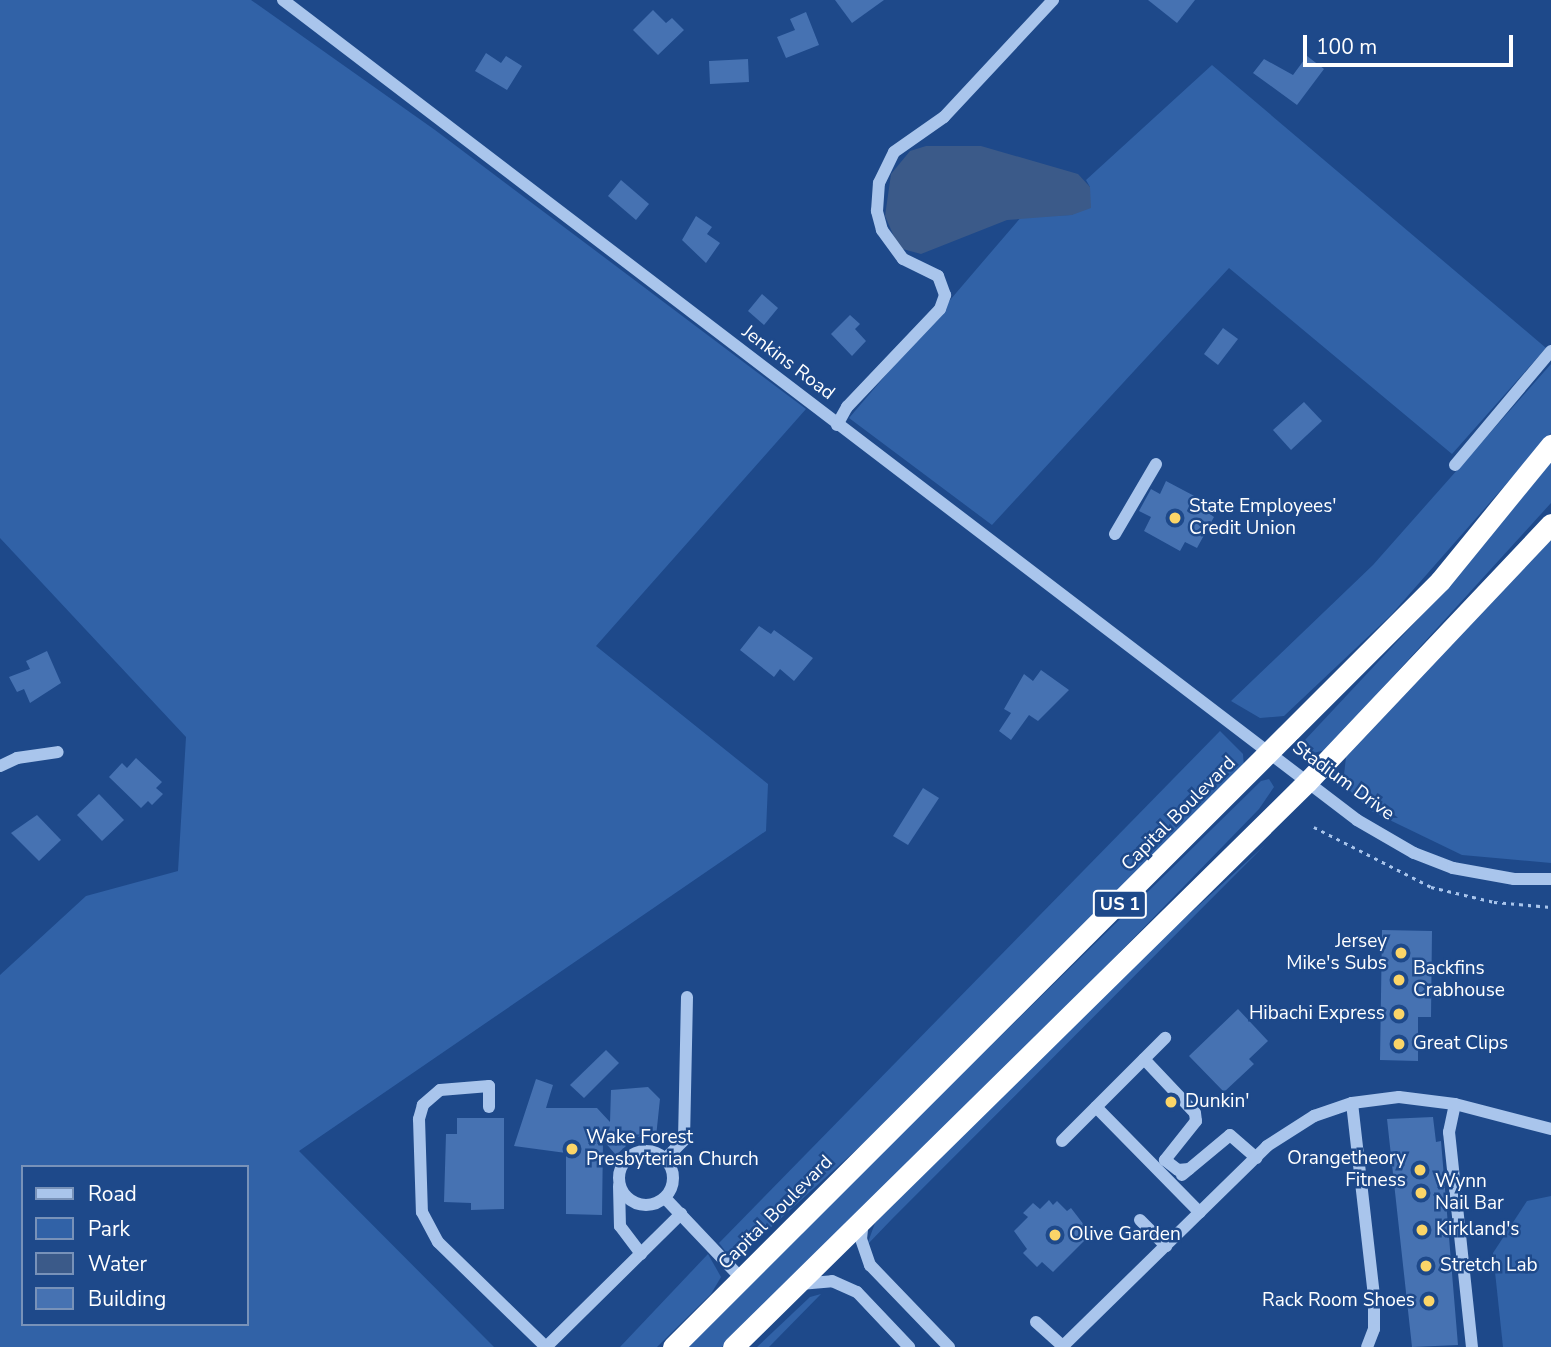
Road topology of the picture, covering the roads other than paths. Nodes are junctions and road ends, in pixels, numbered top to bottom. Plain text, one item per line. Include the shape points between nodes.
1 (282, 0) edge
2 (1053, 0) edge
3 (1551, 351) edge
4 (837, 425) junction
5 (1551, 445) edge
6 (1156, 464) dead end
7 (1455, 465) dead end
8 (1551, 524) edge
9 (1115, 534) dead end
10 (58, 752) dead end
11 (1273, 753) junction
12 (0, 766) edge
13 (1307, 782) junction
14 (1551, 879) edge
15 (687, 997) dead end
16 (1165, 1038) dead end
17 (1144, 1059) junction
18 (1352, 1103) junction
19 (1455, 1104) junction
20 (489, 1107) dead end
21 (1096, 1107) junction
22 (1551, 1129) edge
23 (1062, 1141) dead end
24 (665, 1158) junction
25 (1256, 1158) junction
26 (1189, 1169) junction
27 (619, 1185) junction
28 (1172, 1185) junction
29 (665, 1198) junction
30 (1200, 1213) junction
31 (681, 1214) junction
32 (863, 1219) junction
33 (1140, 1220) dead end
34 (1166, 1246) junction
35 (641, 1254) junction
36 (742, 1279) junction
37 (796, 1284) junction
38 (1036, 1322) dead end
39 (904, 1345) edge
40 (1063, 1346) edge
41 (546, 1347) edge
42 (673, 1347) edge
43 (733, 1347) edge
44 (949, 1347) edge
45 (1367, 1347) edge
46 (1472, 1347) edge

1 - 4 street, Jenkins Road
2 - 4 street via 944,117 894,152 879,183 877,211 882,230 903,259 938,276 945,295 923,328 847,407
3 - 7 street
4 - 11 street, Jenkins Road
5 - 11 highway, Capital Boulevard / US 1 via 1440,582
6 - 9 street
8 - 13 highway, US 1
10 - 12 street via 17,758
11 - 13 street, Stadium Drive
11 - 36 highway, Capital Boulevard / US 1
13 - 14 street, Stadium Drive via 1357,820 1414,853 1453,868 1514,879
13 - 32 highway, US 1
15 - 24 street via 684,1140
16 - 17 street
17 - 21 street
17 - 26 street via 1195,1113 1196,1121 1165,1160 1178,1170
18 - 19 street via 1399,1097
18 - 25 street via 1314,1116
18 - 45 street via 1374,1296 1374,1329
19 - 22 street
19 - 46 street via 1449,1132
20 - 41 street via 489,1086 440,1090 423,1105 419,1119 422,1212 438,1242
21 - 23 street
21 - 28 street
24 - 27 street via 649,1151 632,1154 620,1167
24 - 29 street via 673,1183
25 - 26 street via 1230,1135
25 - 30 street
26 - 28 street
27 - 29 street via 638,1205
27 - 35 street via 620,1226
28 - 30 street
29 - 31 street
30 - 34 street
31 - 35 street
31 - 36 street
32 - 37 highway, US 1
32 - 44 street via 861,1239 870,1265
33 - 34 street
34 - 40 street
35 - 41 street
36 - 42 highway, Capital Boulevard / US 1
37 - 39 street via 832,1281 857,1292
37 - 43 highway, US 1
38 - 40 street

